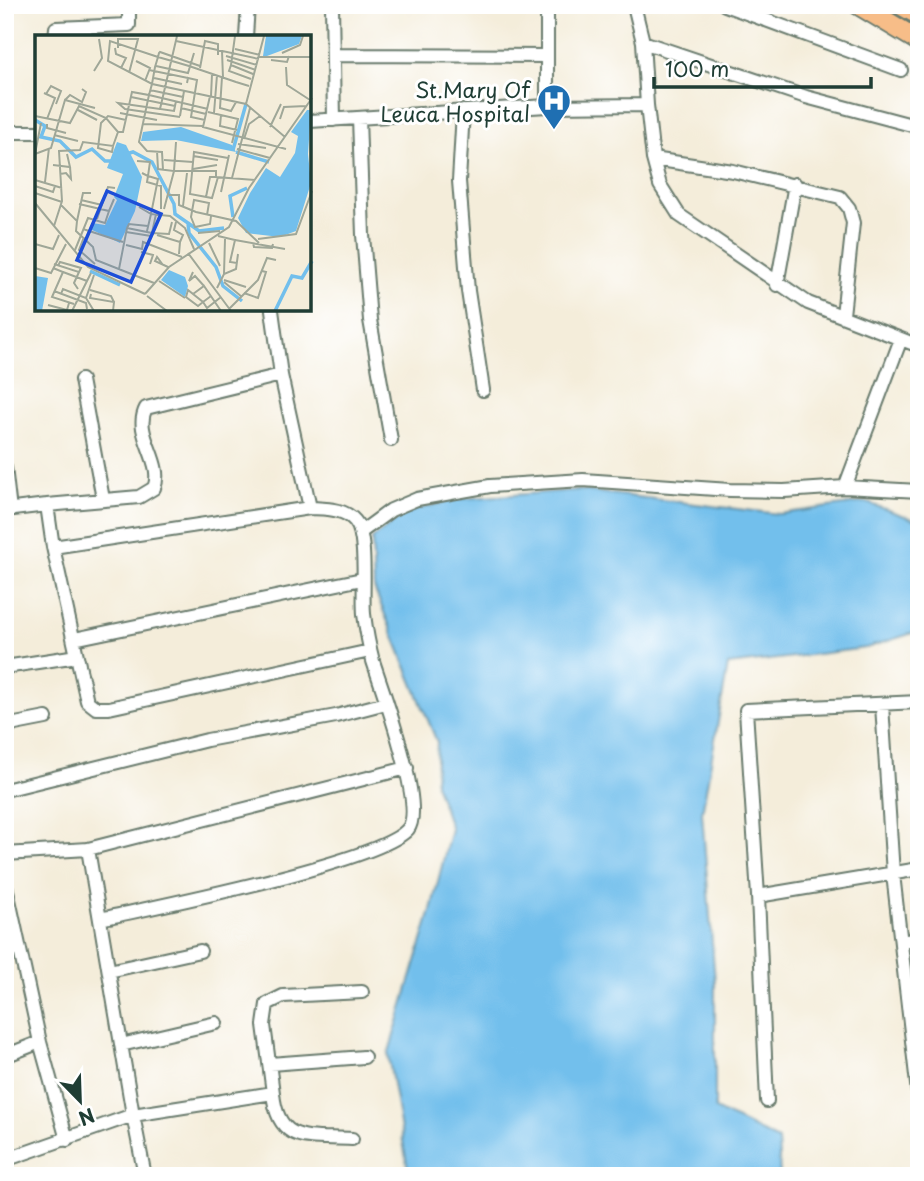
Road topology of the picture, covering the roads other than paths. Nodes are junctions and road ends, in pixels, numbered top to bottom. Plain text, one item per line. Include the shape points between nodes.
1 (129, 5) edge
2 (248, 5) edge
3 (332, 5) edge
4 (547, 5) edge
5 (634, 5) edge
6 (725, 5) edge
7 (859, 5) edge
8 (901, 5) edge
9 (919, 15) edge
10 (55, 35) edge
11 (246, 35) edge
12 (919, 40) edge
13 (643, 42) junction
14 (333, 55) junction
15 (547, 56) junction
16 (901, 70) dead end
17 (647, 105) junction
18 (547, 106) junction
19 (463, 111) junction
20 (359, 118) junction
21 (334, 120) junction
22 (312, 121) edge
23 (919, 127) edge
24 (5, 132) edge
25 (35, 132) edge
26 (653, 159) junction
27 (795, 184) junction
28 (777, 285) junction
29 (272, 312) edge
30 (843, 315) junction
31 (901, 339) junction
32 (919, 345) edge
33 (281, 375) junction
34 (81, 380) dead end
35 (483, 390) dead end
36 (391, 440) dead end
37 (5, 467) edge
38 (845, 487) junction
39 (919, 491) edge
40 (103, 499) junction
41 (47, 505) junction
42 (310, 508) junction
43 (8, 510) edge
44 (361, 532) junction
45 (53, 547) junction
46 (362, 579) junction
47 (74, 639) junction
48 (370, 651) junction
49 (77, 656) junction
50 (5, 667) edge
51 (919, 702) edge
52 (386, 703) junction
53 (882, 705) junction
54 (46, 718) dead end
55 (5, 726) edge
56 (407, 768) junction
57 (5, 790) edge
58 (88, 849) junction
59 (5, 854) edge
60 (919, 869) edge
61 (893, 874) junction
62 (5, 880) edge
63 (758, 896) junction
64 (100, 919) junction
65 (919, 939) edge
66 (901, 942) junction
67 (200, 951) dead end
68 (108, 971) junction
69 (362, 992) dead end
70 (216, 1023) dead end
71 (40, 1042) junction
72 (121, 1045) junction
73 (5, 1056) edge
74 (364, 1057) dead end
75 (270, 1064) junction
76 (273, 1093) junction
77 (767, 1101) dead end
78 (919, 1101) edge
79 (133, 1115) junction
80 (352, 1139) dead end
81 (67, 1140) junction
82 (5, 1160) edge
83 (145, 1176) edge

1 - 10 street via 129,25 56,28
2 - 11 street
3 - 14 street
4 - 15 street
5 - 13 street
6 - 16 street
7 - 12 main road
8 - 9 main road
13 - 17 street
13 - 23 street via 806,97
14 - 15 street
14 - 21 street
15 - 18 street
17 - 18 street
17 - 26 street
18 - 19 street
19 - 20 street
19 - 35 street via 460,193
20 - 21 street
20 - 36 street via 370,320
21 - 22 street
24 - 25 street
26 - 27 street
26 - 28 street via 660,185 679,215
27 - 28 street
27 - 30 street via 840,197 849,208 852,244
28 - 30 street via 808,303
29 - 33 street
30 - 31 street
31 - 32 street
31 - 38 street
33 - 40 street via 146,408 143,426 155,470 154,488 139,497
33 - 42 street
34 - 40 street
37 - 43 street
38 - 39 street
38 - 44 street via 770,491 583,480 490,485 417,499 391,510
40 - 41 street
41 - 43 street
41 - 45 street
42 - 44 street via 338,509 354,519
42 - 45 street
44 - 46 street
45 - 47 street
46 - 47 street
46 - 48 street
47 - 49 street
48 - 49 street via 109,708 96,708 87,701
48 - 52 street
49 - 50 street
51 - 53 street
52 - 56 street
52 - 57 street via 208,740
53 - 61 street
53 - 63 street via 746,710
54 - 55 street
56 - 58 street
56 - 64 street via 414,815 411,827 389,843 286,876
58 - 59 street
58 - 64 street
60 - 61 street
61 - 63 street
61 - 66 street
62 - 71 street
63 - 77 street
64 - 68 street
65 - 66 street
66 - 78 street
67 - 68 street
68 - 72 street
69 - 75 street via 284,996 267,1004 264,1025
70 - 72 street
71 - 73 street
71 - 81 street
72 - 79 street
74 - 75 street
75 - 76 street
76 - 79 street
76 - 80 street via 275,1112 292,1135
79 - 81 street
79 - 83 street
81 - 82 street

